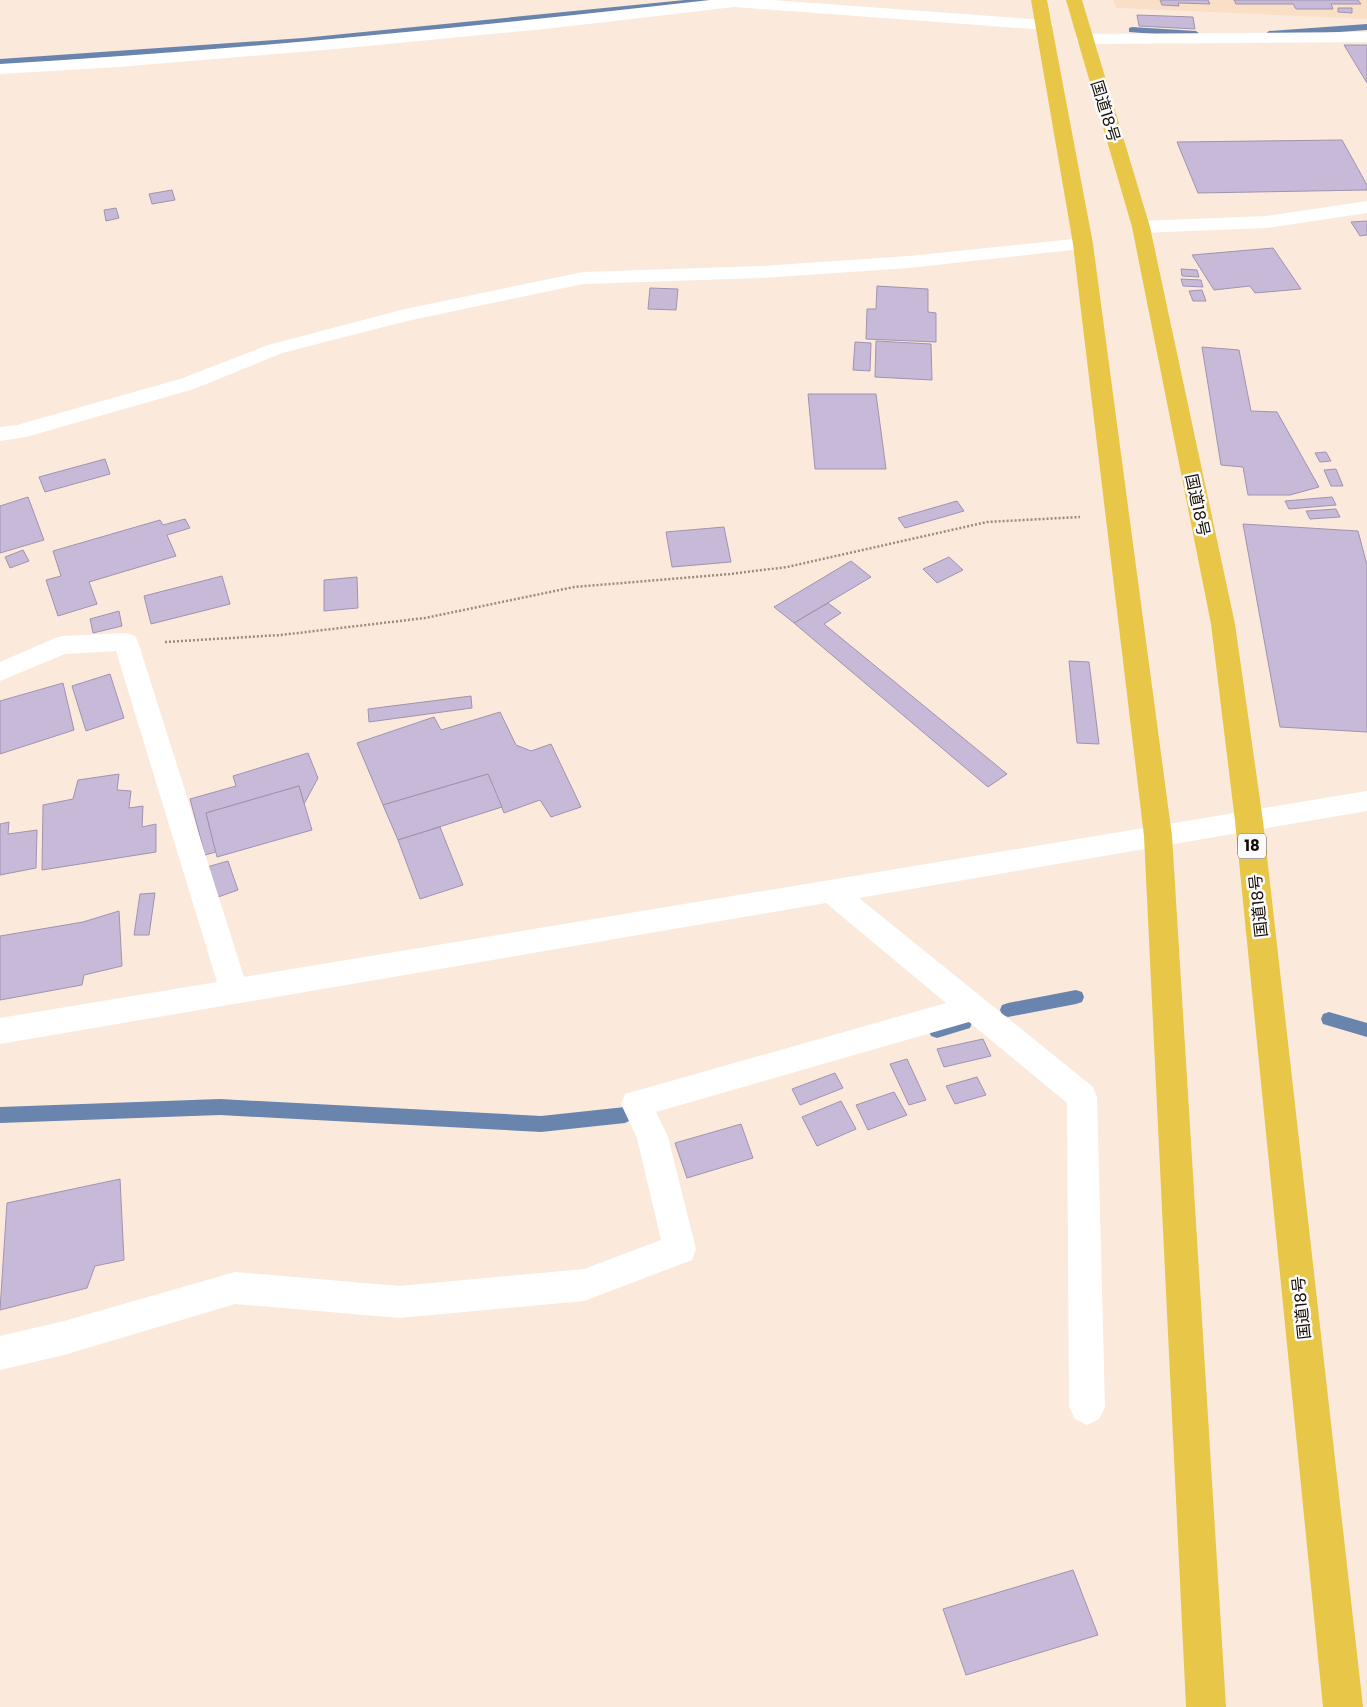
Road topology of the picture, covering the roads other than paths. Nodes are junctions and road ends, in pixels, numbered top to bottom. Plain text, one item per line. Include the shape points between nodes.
1 (1074, 0) edge
2 (1042, 12) edge
3 (1367, 37) edge
4 (1084, 38) junction
5 (0, 69) edge
6 (1367, 207) edge
7 (1141, 227) junction
8 (1083, 244) junction
9 (0, 434) edge
10 (0, 672) edge
11 (1367, 800) edge
12 (1249, 821) junction
13 (1158, 836) junction
14 (831, 891) junction
15 (234, 991) junction
16 (973, 1008) junction
17 (0, 1031) edge
18 (0, 1353) edge
19 (1087, 1407) dead end
20 (1206, 1707) edge
21 (1343, 1707) edge

1 - 4 highway, 国道18号 / 18
2 - 5 street via 734,2 336,44
2 - 8 highway
3 - 4 street
4 - 7 highway, 国道18号 / 18
6 - 7 street via 1266,222
7 - 12 highway, 国道18号 / 18 via 1223,624
8 - 9 street via 810,269 583,278 405,315 285,347 187,384 18,432
8 - 13 highway
10 - 15 street via 62,645 126,642
11 - 12 street
12 - 13 street
12 - 21 highway, 国道18号 / 18
13 - 14 street
13 - 20 highway
14 - 15 street
14 - 16 street
15 - 17 street
16 - 18 street via 636,1104 652,1138 680,1249 584,1285 398,1302 235,1288 64,1338
16 - 19 street via 1082,1097

